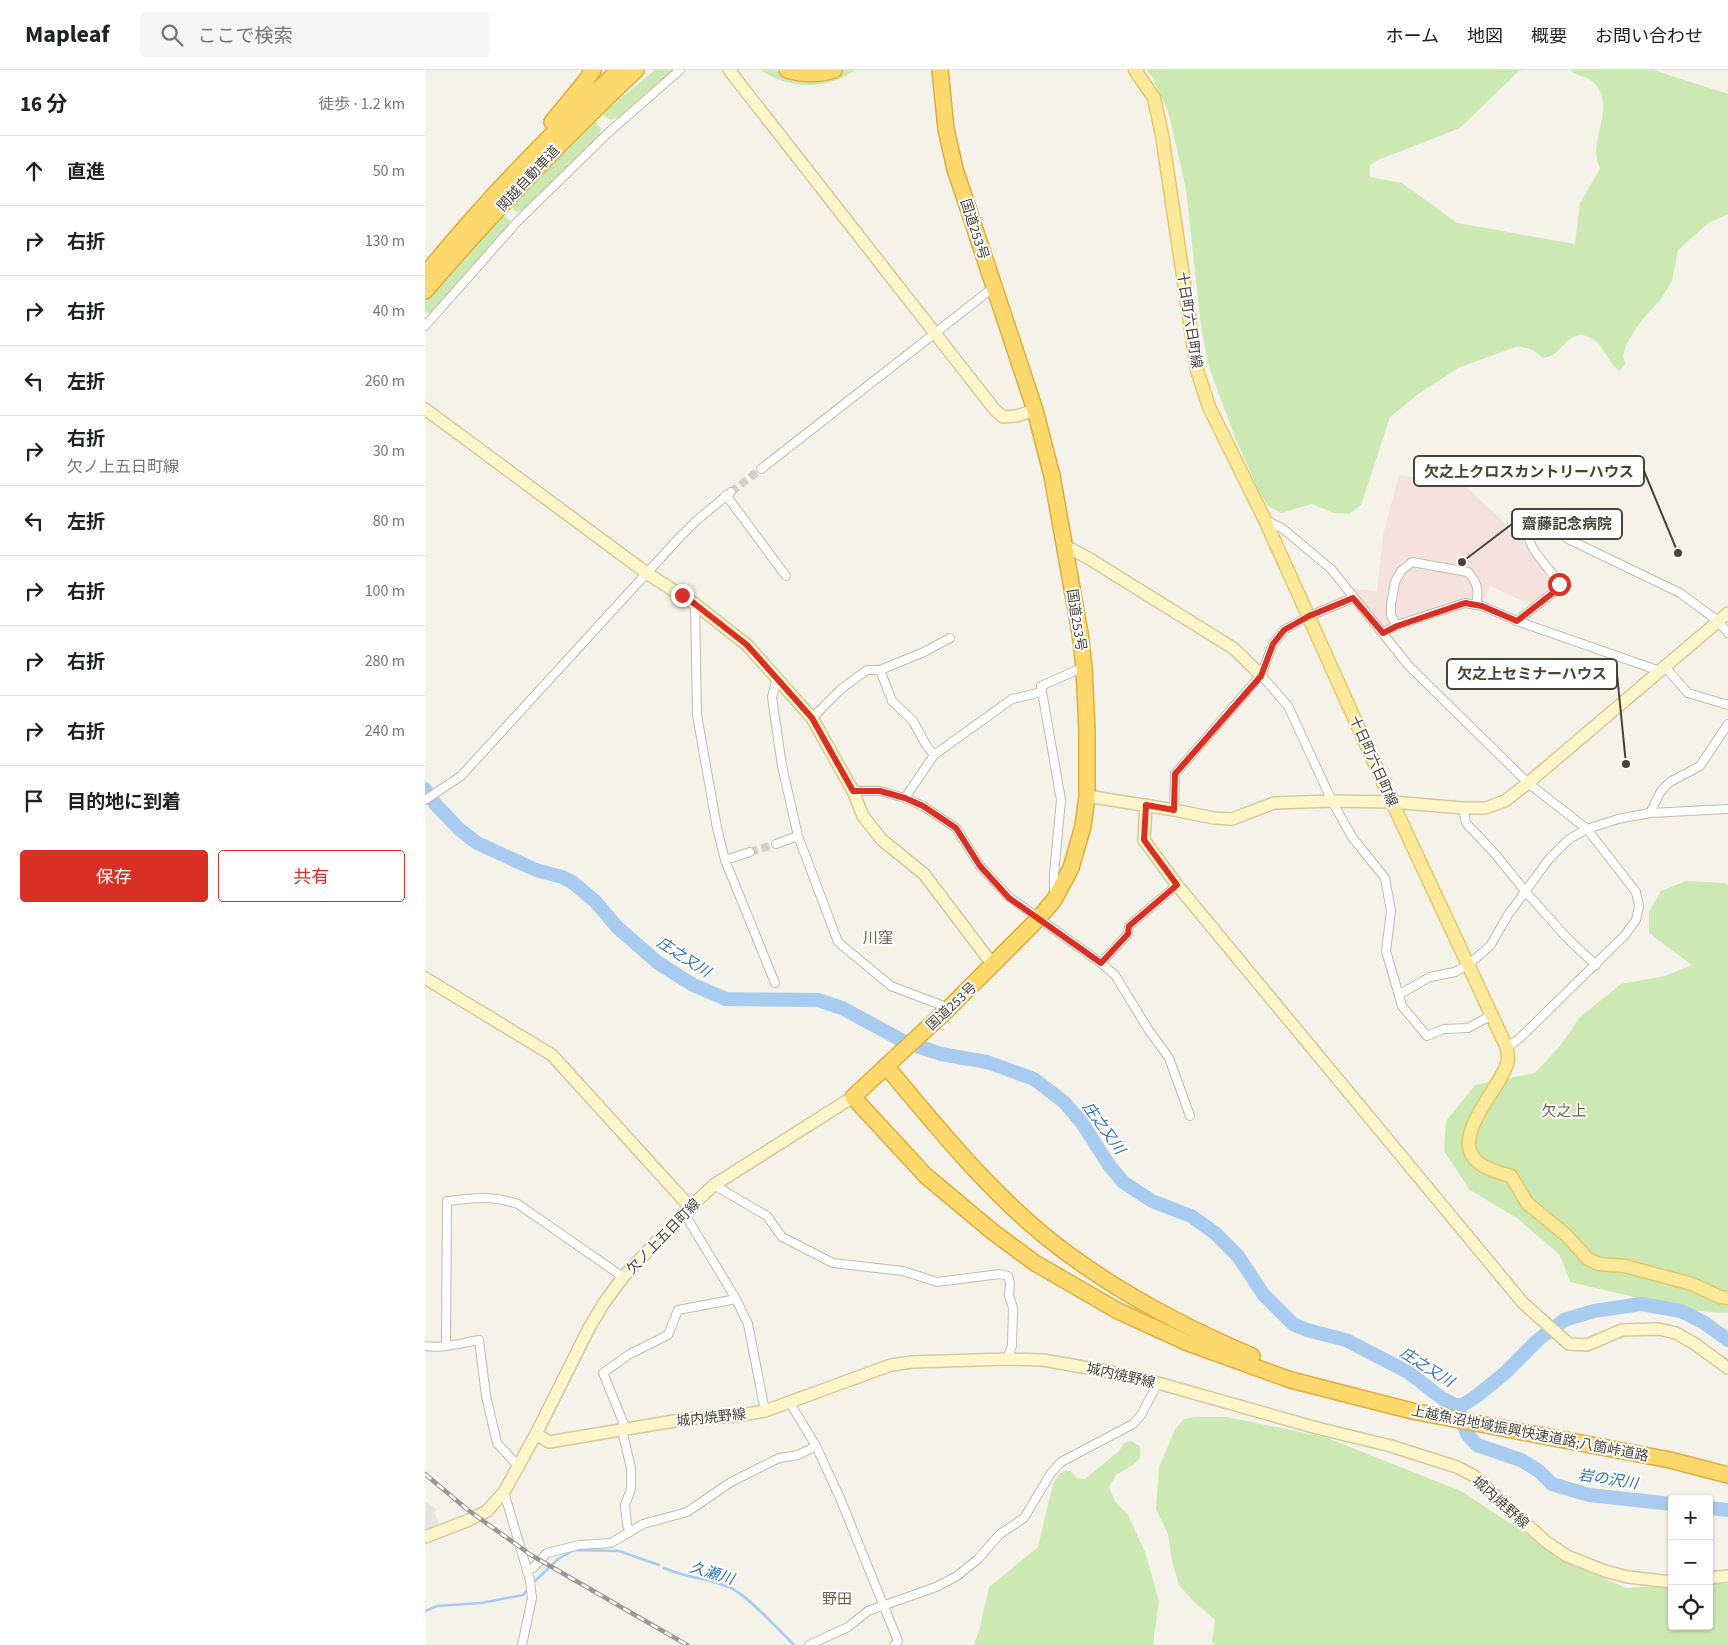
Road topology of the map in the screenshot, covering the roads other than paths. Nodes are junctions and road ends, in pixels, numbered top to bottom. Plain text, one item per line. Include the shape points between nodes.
1 (593, 70) edge
2 (619, 70) edge
3 (636, 70) edge
4 (640, 70) edge
5 (680, 70) edge
6 (729, 70) edge
7 (787, 70) edge
8 (834, 70) edge
9 (940, 70) edge
10 (1135, 70) edge
11 (608, 96) junction
12 (463, 228) junction
13 (425, 275) edge
14 (994, 287) junction
15 (425, 291) edge
16 (425, 326) edge
17 (934, 334) junction
18 (425, 408) edge
19 (1035, 410) junction
20 (761, 469) tunnel mouth
21 (1265, 520) junction
22 (1065, 546) junction
23 (648, 574) junction
24 (786, 576) dead end
25 (1353, 598) junction
26 (695, 604) junction
27 (1476, 605) junction
28 (1728, 613) edge
29 (1309, 616) junction
30 (1517, 621) junction
31 (1718, 621) junction
32 (1397, 626) junction
33 (1383, 633) junction
34 (1728, 633) edge
35 (950, 638) dead end
36 (1084, 667) junction
37 (1662, 669) junction
38 (880, 670) junction
39 (1261, 676) junction
40 (777, 678) junction
41 (1042, 692) junction
42 (1728, 705) edge
43 (812, 718) junction
44 (1728, 724) edge
45 (934, 754) junction
46 (1528, 783) junction
47 (853, 791) junction
48 (1087, 796) junction
49 (905, 798) junction
50 (425, 800) edge
51 (1332, 801) junction
52 (1392, 802) junction
53 (1146, 805) junction
54 (1463, 808) junction
55 (1728, 809) edge
56 (1174, 810) junction
57 (1650, 813) junction
58 (1587, 829) junction
59 (798, 836) junction
60 (776, 844) tunnel mouth
61 (750, 852) tunnel mouth
62 (725, 860) junction
63 (1177, 885) junction
64 (1525, 891) junction
65 (1055, 900) junction
66 (1038, 919) junction
67 (1101, 963) junction
68 (1469, 964) junction
69 (993, 965) junction
70 (1596, 965) junction
71 (425, 978) edge
72 (775, 984) dead end
73 (1400, 994) junction
74 (949, 1008) junction
75 (1492, 1015) junction
76 (1507, 1048) junction
77 (886, 1066) junction
78 (853, 1097) junction
79 (1190, 1116) dead end
80 (714, 1185) junction
81 (687, 1210) junction
82 (623, 1277) junction
83 (1728, 1298) edge
84 (736, 1299) junction
85 (425, 1346) edge
86 (447, 1346) junction
87 (1007, 1359) junction
88 (1728, 1368) edge
89 (1158, 1383) junction
90 (1332, 1390) junction
91 (790, 1403) junction
92 (765, 1411) junction
93 (624, 1429) junction
94 (536, 1434) junction
95 (816, 1446) junction
96 (519, 1467) junction
97 (1722, 1473) edge
98 (504, 1492) junction
99 (630, 1532) junction
100 (425, 1536) edge
101 (527, 1571) junction
102 (1728, 1576) edge
103 (1713, 1578) edge
104 (1668, 1582) edge
105 (883, 1607) junction
106 (522, 1645) edge
107 (809, 1645) edge
108 (894, 1645) edge

1 - 12 highway
2 - 12 highway, 関越自動車道
3 - 11 highway, 関越自動車道
4 - 11 highway
5 - 16 street via 609,132 517,222
6 - 17 street
7 - 8 highway via 813,74
9 - 14 highway, 国道253号 via 946,129 955,169
10 - 21 main road, 十日町六日町線 via 1154,98 1162,135 1197,370 1209,407
11 - 15 highway, 関越自動車道
12 - 13 highway, 関越自動車道
14 - 17 street
14 - 19 highway, 国道253号
17 - 19 street via 995,410 1003,416 1016,416
17 - 20 street
18 - 23 street
19 - 22 highway, 国道253号 via 1045,443
21 - 25 street via 1282,528 1331,569
21 - 29 main road, 十日町六日町線
22 - 36 highway, 国道253号
22 - 39 street via 1233,648
23 - 24 street via 697,520 729,494
23 - 26 street
23 - 50 street via 461,776
25 - 29 street
25 - 33 street
26 - 40 street via 747,645
26 - 62 street via 697,715
27 - 30 street
27 - 32 street via 1465,603
27 - 32 street via 1479,591 1468,572 1412,562 1401,571 1395,582 1391,616
28 - 31 street
29 - 39 street via 1284,630 1273,644
29 - 52 main road, 十日町六日町線
30 - 31 street via 1554,592 1559,584 1532,548 1528,534 1537,515 1567,539 1680,593
30 - 37 street
31 - 34 street
31 - 37 street
32 - 33 street
33 - 46 street via 1409,666
35 - 38 street
36 - 41 street via 1041,686
36 - 48 highway, 国道253号
37 - 42 street via 1689,693
37 - 46 street
38 - 43 street via 867,670 841,689
38 - 45 street via 892,702 913,721
39 - 51 street via 1289,706
39 - 56 street via 1175,774
40 - 43 street
40 - 59 street via 772,697 782,766
41 - 45 street via 1012,699
41 - 65 street via 1061,800 1054,874
43 - 47 street
44 - 57 street via 1700,766 1670,782 1661,791
45 - 49 street
46 - 54 street via 1505,801 1485,808
46 - 58 street
47 - 49 street via 880,791
47 - 69 street via 863,816 882,840 924,874
48 - 53 street
48 - 65 highway, 国道253号 via 1083,826 1071,868
49 - 66 street via 956,828 980,866 997,885
51 - 52 street
51 - 56 street via 1274,803 1232,819
51 - 73 street via 1351,837 1385,878 1391,910 1386,951
52 - 54 street
52 - 68 main road, 十日町六日町線
53 - 56 street
53 - 63 street via 1144,840
54 - 64 street via 1467,823
55 - 57 street
57 - 58 street
58 - 64 street via 1549,858
58 - 70 street via 1633,887 1639,906 1636,920
59 - 60 street
59 - 74 street via 838,942 891,986
61 - 62 street
62 - 72 street
63 - 67 street via 1129,926 1128,934
63 - 88 street via 1523,1303 1565,1341 1587,1345 1622,1330 1659,1329 1683,1337
64 - 68 street via 1489,946
64 - 70 street via 1568,940
65 - 66 highway, 国道253号
66 - 67 street
66 - 69 highway, 国道253号
67 - 79 street via 1115,975 1169,1058
68 - 73 street via 1455,972 1431,977
68 - 75 main road, 十日町六日町線
69 - 74 highway, 国道253号
70 - 76 street
71 - 81 street via 552,1055
73 - 75 street via 1403,1006 1427,1036 1444,1029 1468,1028
74 - 77 highway, 国道253号
75 - 76 main road, 十日町六日町線
76 - 83 main road via 1508,1060 1502,1074 1474,1121 1470,1152 1478,1163 1511,1176 1527,1203 1566,1235 1588,1259 1691,1284
77 - 78 highway, 国道253号
77 - 90 highway via 979,1174 1047,1237 1078,1260 1120,1289 1205,1336
78 - 80 street, 欠ノ上五日町線
78 - 90 highway via 926,1176 1035,1263 1117,1311 1189,1343 1291,1380
80 - 81 street, 欠ノ上五日町線
80 - 87 street via 767,1216 782,1237 833,1263 903,1271 937,1282 1000,1274 1008,1276 1013,1308 1012,1346
81 - 82 street, 欠ノ上五日町線
81 - 84 street
82 - 86 street via 518,1204 486,1196 447,1201
82 - 94 street, 欠ノ上五日町線 via 589,1328
84 - 92 street via 748,1324
84 - 93 street via 678,1310 668,1335 630,1354 603,1373
85 - 86 street
86 - 96 street via 479,1340 485,1396 497,1443
87 - 89 street, 城内焼野線 via 1043,1360
87 - 91 street, 城内焼野線 via 891,1365
89 - 104 street, 城内焼野線 via 1457,1467 1474,1476 1567,1556 1628,1577
89 - 105 street via 1133,1424 1061,1462 1024,1518 1000,1534 978,1559 936,1587
90 - 97 highway, 上越魚沼地域振興快速道路;八箇峠道路 via 1388,1406 1670,1460
91 - 92 street, 城内焼野線
91 - 95 street
92 - 93 street, 城内焼野線
93 - 94 street, 城内焼野線 via 549,1442
93 - 99 street via 631,1468 631,1489 625,1505
94 - 96 street, 欠ノ上五日町線
95 - 99 street via 798,1455 779,1458 731,1482 687,1512 643,1524
95 - 105 street
96 - 98 street, 欠ノ上五日町線
98 - 100 street, 欠ノ上五日町線 via 487,1511
98 - 101 street
99 - 101 street via 611,1543 579,1545 547,1553
101 - 106 street via 532,1598
102 - 103 street
105 - 107 street via 868,1611 848,1627
105 - 108 street via 898,1641

